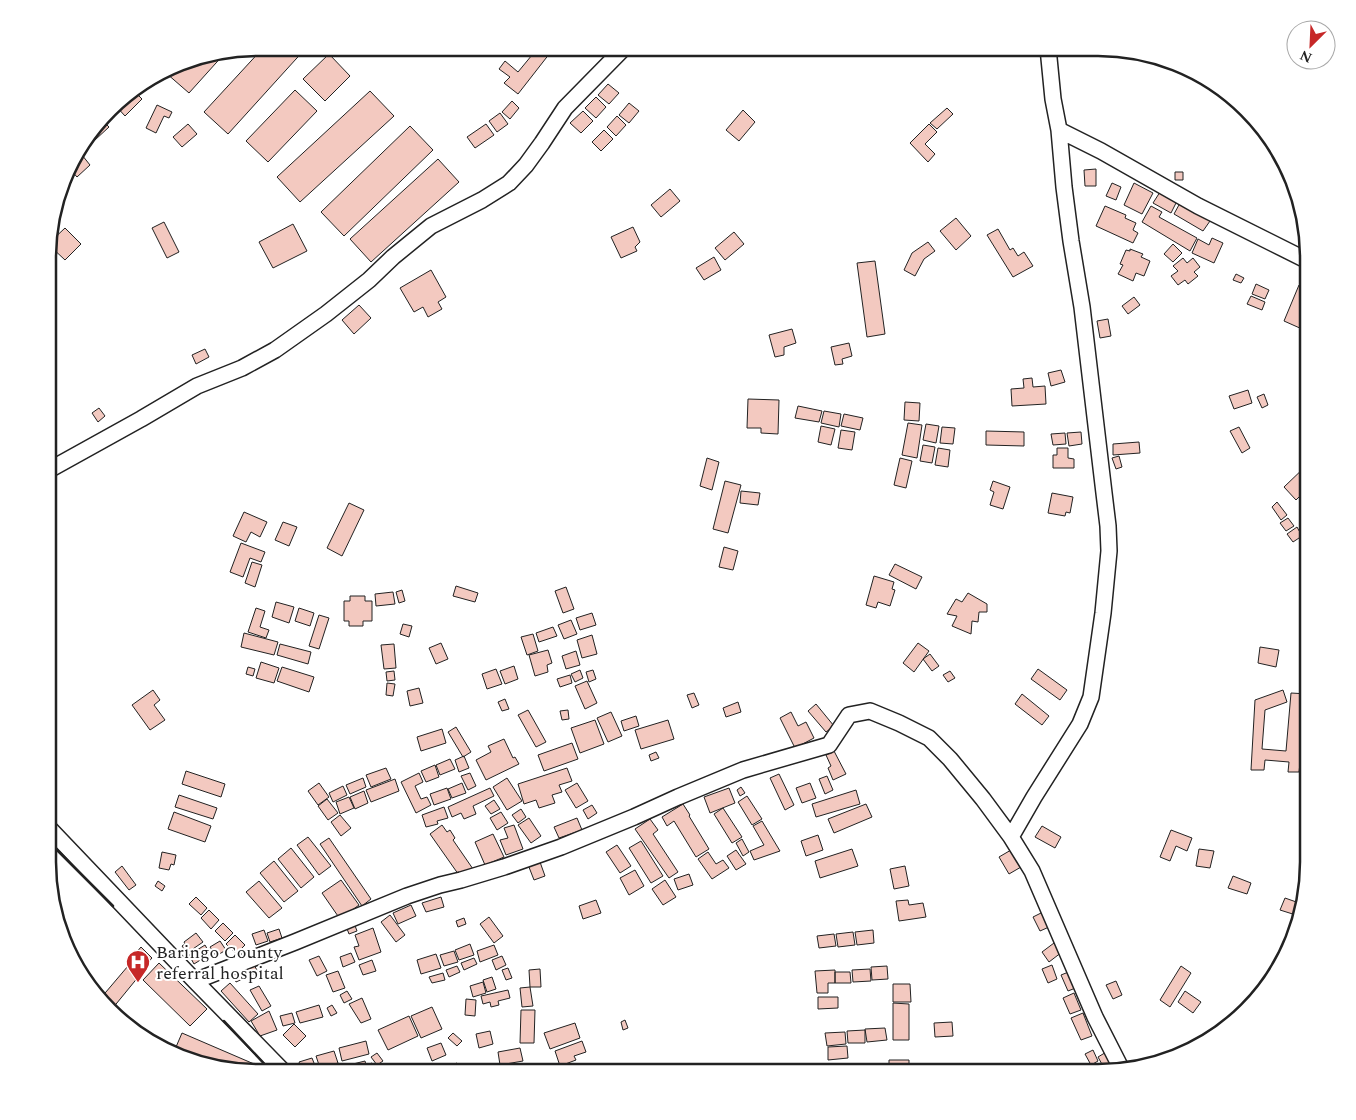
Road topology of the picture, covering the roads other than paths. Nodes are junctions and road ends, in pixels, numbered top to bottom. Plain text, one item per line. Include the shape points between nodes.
1 (616, 56) edge
2 (1049, 56) edge
3 (1059, 130) junction
4 (1300, 257) edge
5 (56, 466) edge
6 (56, 835) edge
7 (1011, 837) junction
8 (195, 981) junction
9 (1118, 1062) edge
10 (276, 1064) edge

1 - 5 street via 565,108 509,184 431,226 369,280 275,350 242,368 197,386
2 - 3 street
3 - 4 street
3 - 7 street via 1069,232 1082,308 1108,526 1108,551 1091,697 1080,724
6 - 8 street
7 - 8 street via 970,783 929,738 870,711 849,715 829,745 743,770 561,847 407,896
7 - 9 street via 1032,871
8 - 10 street

